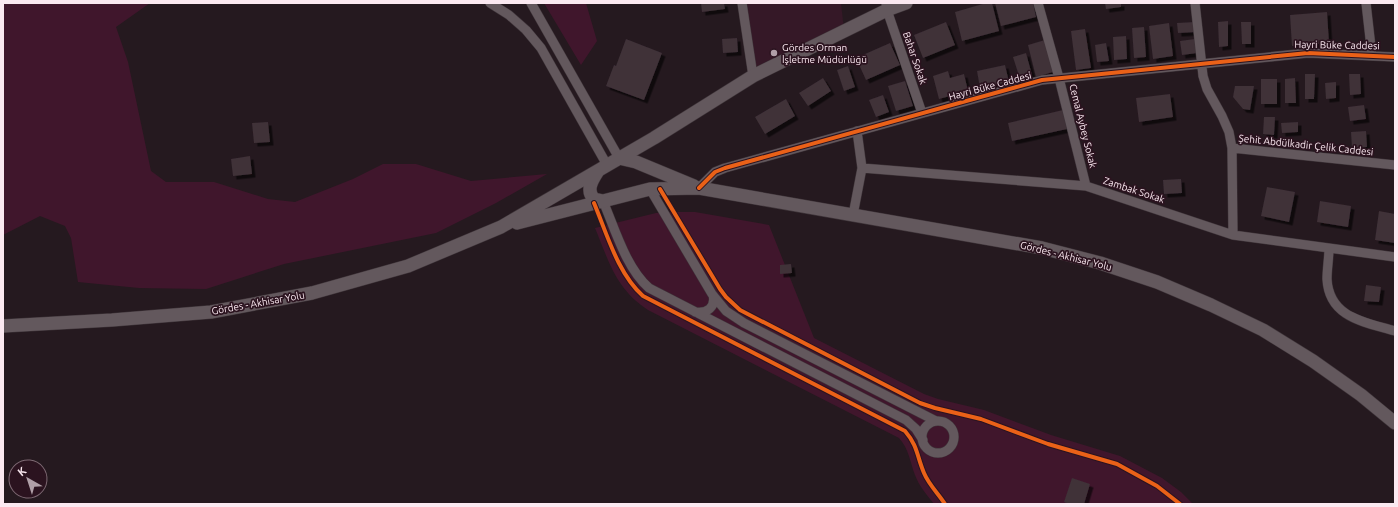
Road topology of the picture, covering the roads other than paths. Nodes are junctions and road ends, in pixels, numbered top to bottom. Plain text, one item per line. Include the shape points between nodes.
1 (490, 3) edge
2 (531, 3) edge
3 (742, 3) edge
4 (906, 3) edge
5 (1038, 3) edge
6 (1195, 3) edge
7 (1366, 3) edge
8 (886, 7) edge
9 (1372, 56) junction
10 (1395, 57) edge
11 (1202, 64) junction
12 (753, 76) junction
13 (1059, 78) junction
14 (922, 113) junction
15 (857, 132) junction
16 (654, 138) junction
17 (1232, 148) junction
18 (619, 158) junction
19 (1395, 166) edge
20 (603, 168) junction
21 (650, 168) junction
22 (862, 168) junction
23 (1086, 186) junction
24 (699, 188) junction
25 (650, 189) junction
26 (603, 201) junction
27 (853, 215) junction
28 (501, 227) junction
29 (1233, 235) junction
30 (1329, 248) junction
31 (1395, 257) edge
32 (712, 294) junction
33 (694, 312) junction
34 (3, 326) edge
35 (1395, 331) edge
36 (936, 421) junction
37 (1395, 423) edge
38 (923, 440) junction

1 - 20 street via 509,15 541,48
2 - 18 street
3 - 12 street
4 - 8 main road, Gördes - Akhisar Yolu
5 - 13 street, Cemal Aybey Sokak
6 - 11 street, Şehit Abdülkadir Çelik Caddesi
7 - 9 street
8 - 12 main road, Gördes - Akhisar Yolu
8 - 14 street, Bahar Sokak
9 - 10 street, Hayri Büke Caddesi
9 - 11 street, Hayri Büke Caddesi via 1308,54
11 - 13 street, Hayri Büke Caddesi
11 - 17 street, Şehit Abdülkadir Çelik Caddesi via 1207,89 1229,132
12 - 16 main road, Gördes - Akhisar Yolu
13 - 14 street, Hayri Büke Caddesi via 1026,84
13 - 23 street, Cemal Aybey Sokak
14 - 15 street, Hayri Büke Caddesi
15 - 22 street
15 - 24 street, Hayri Büke Caddesi via 725,168 715,172
16 - 18 main road, Gördes - Akhisar Yolu
16 - 21 main road via 643,153
17 - 19 street, Şehit Abdülkadir Çelik Caddesi
17 - 29 street
18 - 20 main road, Gördes - Akhisar Yolu
18 - 21 main road, Gördes - Akhisar Yolu
20 - 26 main road via 590,187 594,199
20 - 28 main road, Gördes - Akhisar Yolu
21 - 24 main road, Gördes - Akhisar Yolu
21 - 25 main road via 658,178
22 - 23 street, Zambak Sokak
22 - 27 street
23 - 29 street, Zambak Sokak
24 - 25 main road, Gördes - Akhisar Yolu
24 - 27 main road, Gördes - Akhisar Yolu
25 - 26 main road, Gördes - Akhisar Yolu
25 - 32 street
26 - 28 main road, Gördes - Akhisar Yolu
26 - 33 street via 630,265 641,281 657,294
27 - 37 main road, Gördes - Akhisar Yolu via 1042,248 1100,263 1157,282 1263,330 1313,361
28 - 34 main road, Gördes - Akhisar Yolu via 408,266 312,293 211,312
29 - 30 street, Zambak Sokak
30 - 31 street, Zambak Sokak
30 - 35 street via 1327,279 1333,302 1352,318
32 - 33 street via 714,301 710,308 703,312
32 - 36 street via 726,311 744,323
33 - 38 street via 906,420
36 - 38 street via 924,430
36 - 38 street via 946,423 953,430 952,445 944,452 938,452 928,449

